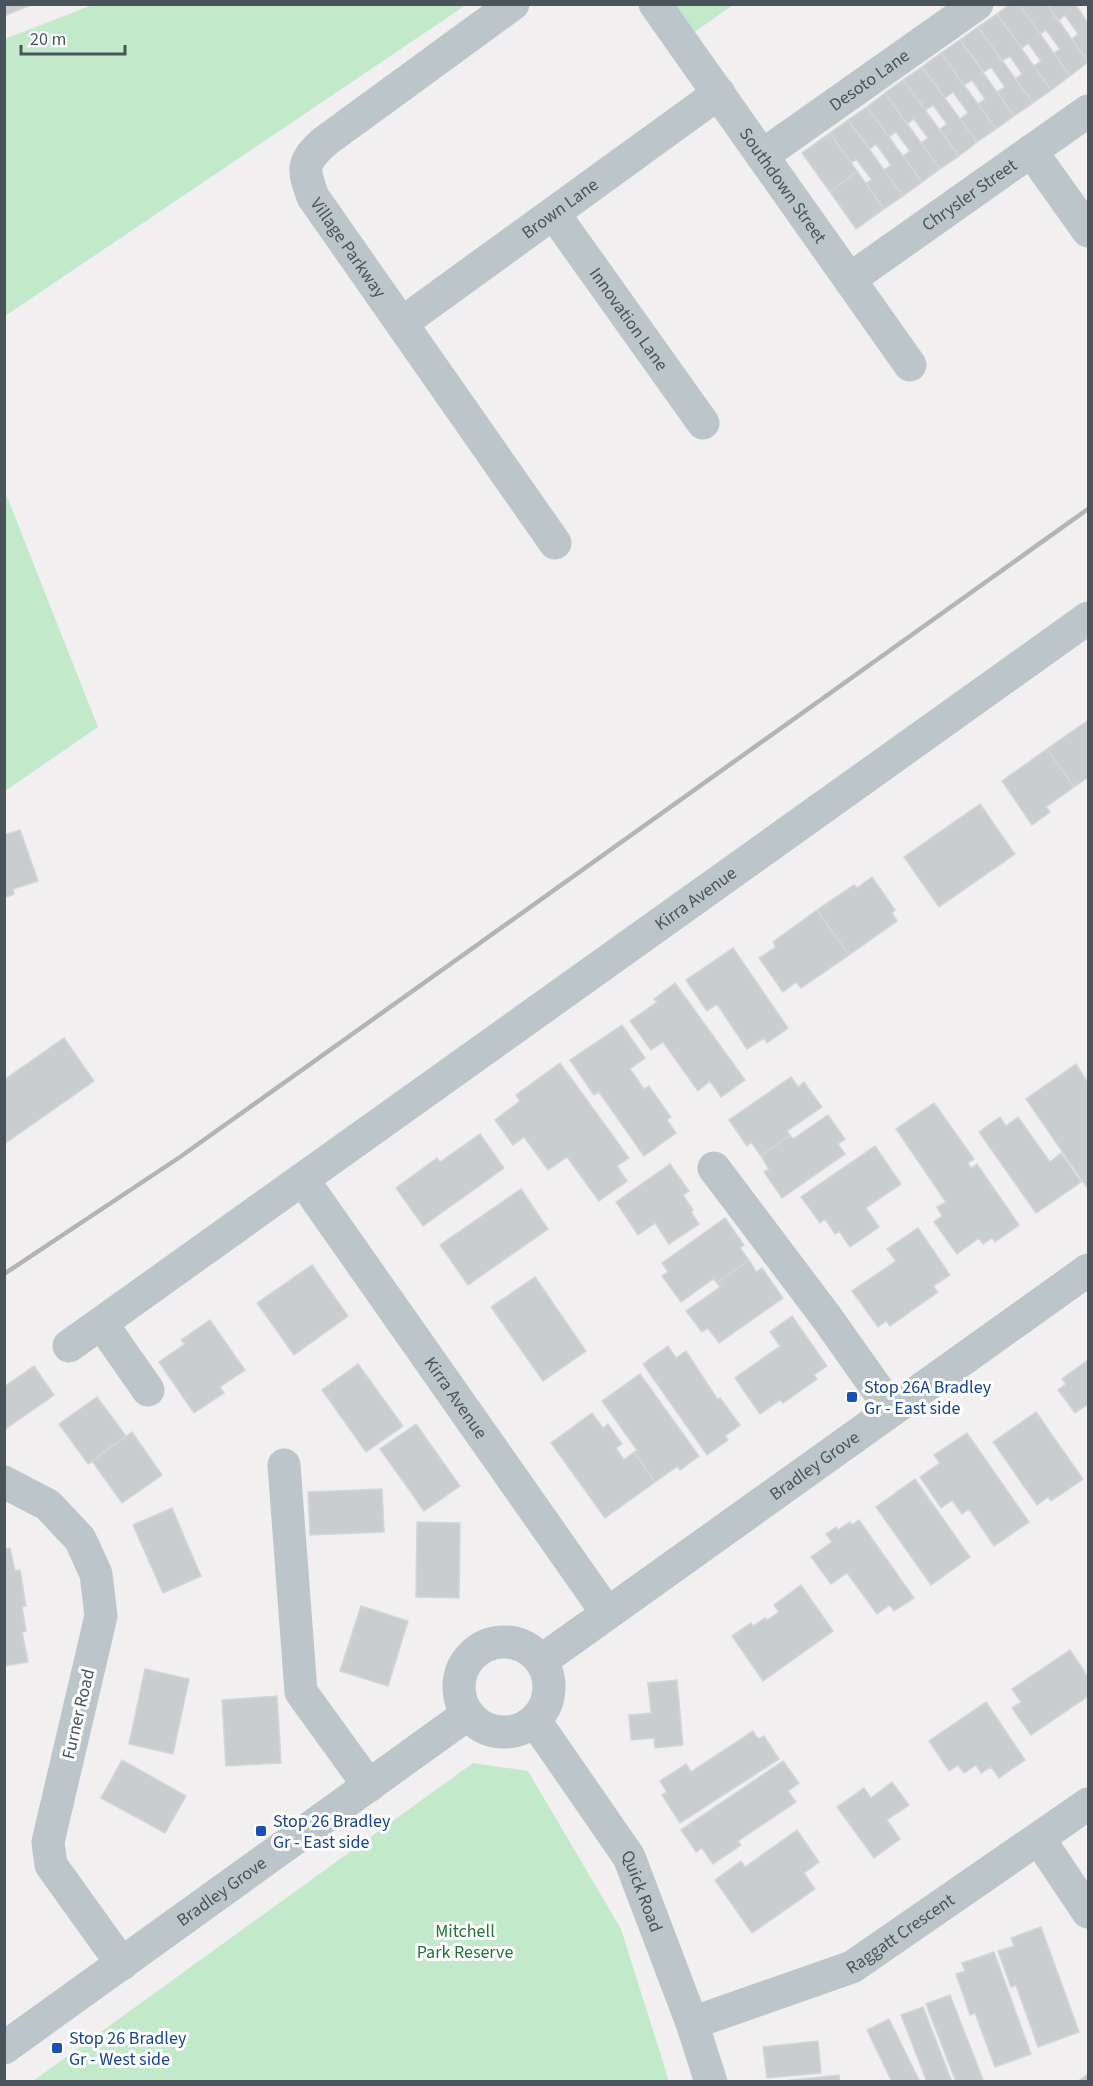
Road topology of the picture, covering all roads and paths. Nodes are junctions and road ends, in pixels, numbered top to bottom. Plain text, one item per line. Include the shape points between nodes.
1 (513, 4) edge
2 (655, 4) edge
3 (977, 4) edge
4 (718, 93) junction
5 (1089, 111) edge
6 (1031, 151) junction
7 (763, 155) junction
8 (554, 214) junction
9 (1089, 231) edge
10 (850, 279) junction
11 (402, 323) junction
12 (910, 365) dead end
13 (703, 423) dead end
14 (555, 543) dead end
15 (1089, 618) edge
16 (714, 1168) dead end
17 (303, 1180) junction
18 (1089, 1270) edge
19 (102, 1324) junction
20 (69, 1346) dead end
21 (148, 1390) dead end
22 (892, 1410) junction
23 (284, 1465) dead end
24 (4, 1482) edge
25 (608, 1613) junction
26 (541, 1661) junction
27 (468, 1714) junction
28 (535, 1721) junction
29 (369, 1786) junction
30 (1089, 1804) edge
31 (1039, 1839) junction
32 (1089, 1912) edge
33 (122, 1964) junction
34 (692, 2023) junction
35 (4, 2048) edge
36 (711, 2082) edge

1 - 11 street, Village Parkway via 309,156 305,175 313,197
2 - 4 street, Southdown Street
3 - 7 street, Desoto Lane
4 - 7 street, Southdown Street
4 - 8 street, Brown Lane
5 - 6 street, Chrysler Street
6 - 9 street
6 - 10 street, Chrysler Street
7 - 10 street, Southdown Street
8 - 11 street, Brown Lane
8 - 13 street, Innovation Lane
10 - 12 street, Southdown Street
11 - 14 street, Village Parkway
15 - 17 street, Kirra Avenue
16 - 22 street
17 - 19 street, Kirra Avenue
17 - 25 street, Kirra Avenue
18 - 22 street, Bradley Grove
19 - 20 street, Kirra Avenue
19 - 21 street
22 - 25 street, Bradley Grove
23 - 29 street via 301,1692
24 - 33 street, Furner Road via 48,1505 80,1539 96,1574 101,1616 48,1842 51,1865
25 - 26 street, Bradley Grove
26 - 27 street via 527,1648 503,1642 486,1645 473,1653 459,1683 460,1700
26 - 28 street via 549,1683 548,1700
27 - 28 street via 485,1728 502,1732 520,1730
27 - 29 street, Bradley Grove
28 - 34 street, Quick Road via 629,1857
29 - 33 street, Bradley Grove
30 - 31 street, Raggatt Crescent
31 - 32 street
31 - 34 street, Raggatt Crescent via 852,1967
33 - 35 street, Bradley Grove
34 - 36 street, Quick Road

